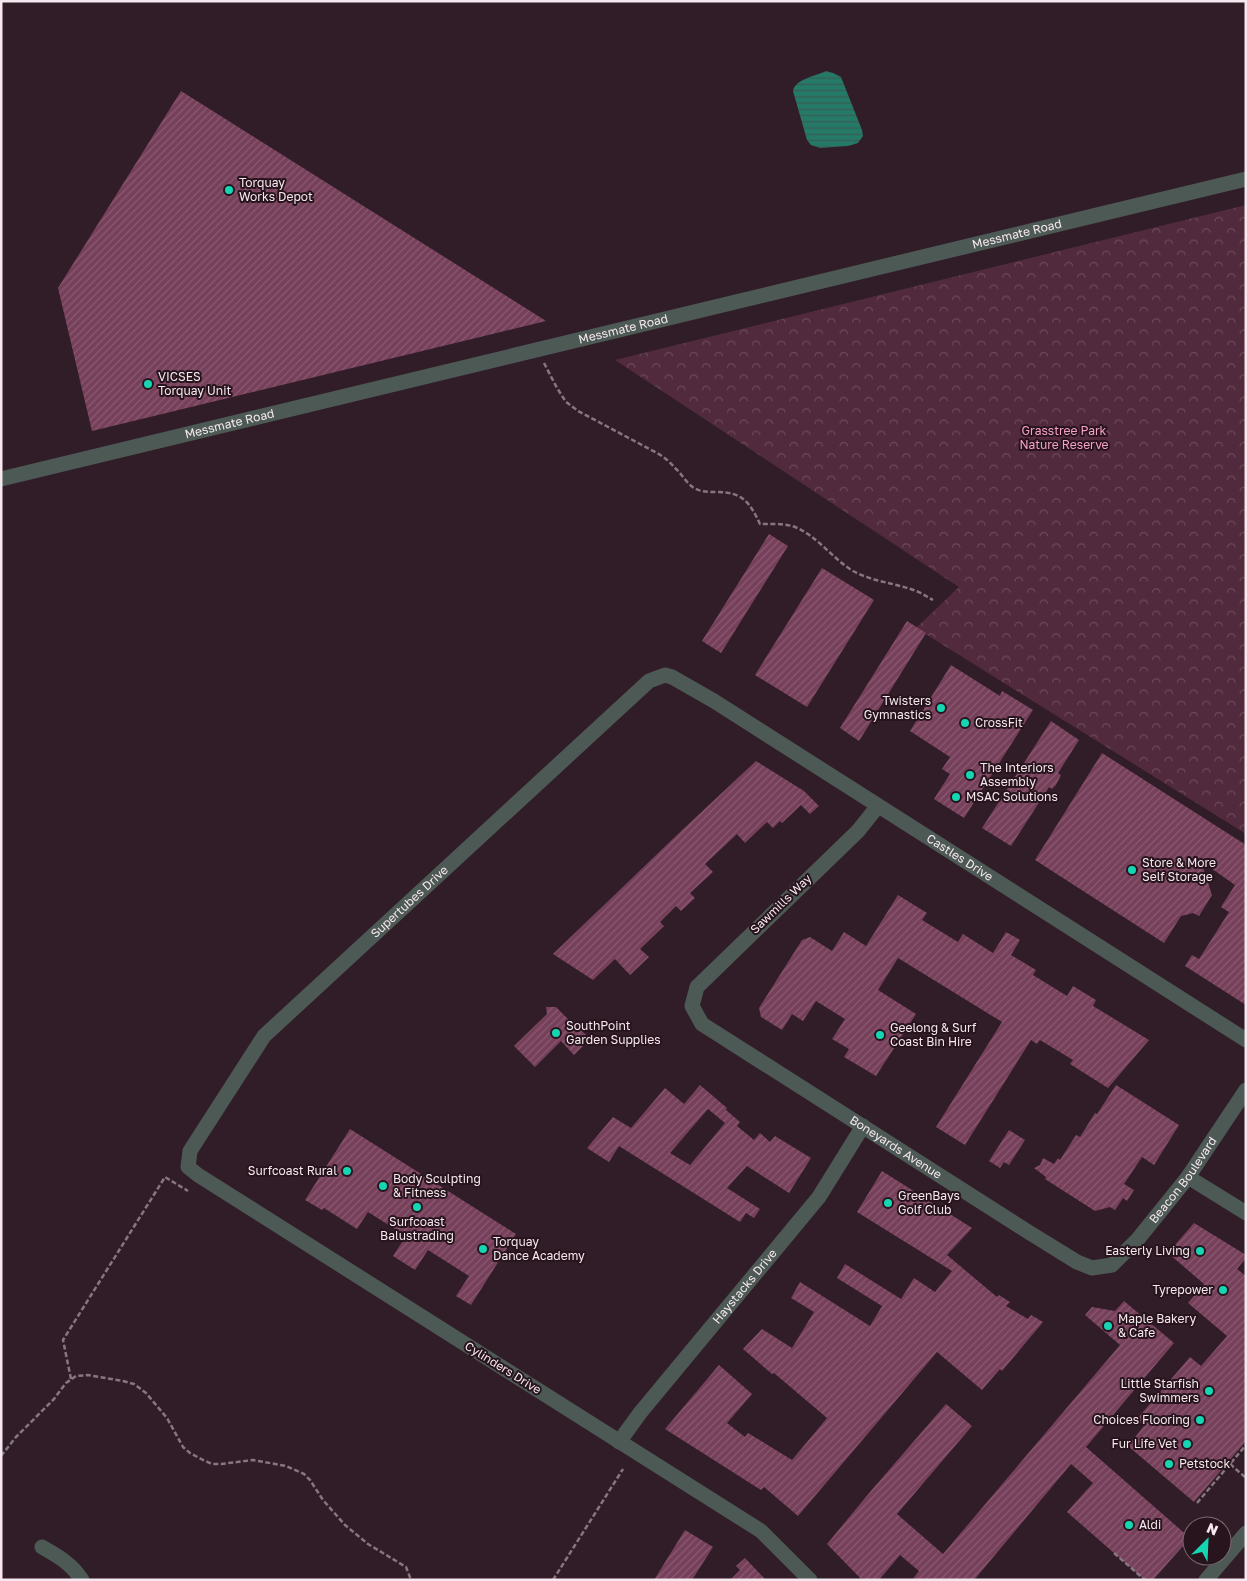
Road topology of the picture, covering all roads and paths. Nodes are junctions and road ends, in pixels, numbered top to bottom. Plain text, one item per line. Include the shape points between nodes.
1 (1246, 179) edge
2 (541, 350) junction
3 (1, 479) edge
4 (933, 600) dead end
5 (672, 677) joint
6 (878, 806) junction
7 (692, 1006) joint
8 (1246, 1040) edge
9 (1246, 1090) edge
10 (863, 1126) junction
11 (188, 1167) joint
12 (1188, 1177) junction
13 (188, 1191) dead end
14 (1246, 1213) edge
15 (1112, 1265) joint
16 (71, 1379) junction
17 (619, 1442) junction
18 (1246, 1444) edge
19 (1, 1456) edge
20 (1229, 1464) junction
21 (624, 1468) dead end
22 (1246, 1478) edge
23 (1197, 1502) dead end
24 (1246, 1533) edge
25 (42, 1547) dead end
26 (1114, 1553) dead end
27 (82, 1580) edge
28 (411, 1580) edge
29 (553, 1580) edge
30 (810, 1580) edge
31 (1145, 1580) edge
32 (1206, 1580) edge

1 - 2 street, Messmate Road
2 - 3 street, Messmate Road
2 - 4 path via 566,402 657,453 694,488 736,495 746,500 760,524 795,527 854,571 916,591
5 - 6 street, Castles Drive
5 - 11 street, Supertubes Drive via 665,675 648,680 264,1036 190,1151
6 - 7 street, Sawmills Way via 858,831 696,987
6 - 8 street, Castles Drive
7 - 10 street, Boneyards Avenue via 702,1024
9 - 12 street, Beacon Boulevard
10 - 15 street, Boneyards Avenue via 1077,1262 1092,1268
10 - 17 street, Haystacks Drive via 819,1197
11 - 17 street, Cylinders Drive
12 - 14 street
12 - 15 street, Beacon Boulevard via 1138,1239
13 - 16 path via 165,1177 63,1340
16 - 19 path
16 - 28 path via 88,1375 134,1384 167,1418 183,1447 212,1464 253,1460 286,1466 304,1474 345,1525 368,1544 406,1566
17 - 30 street, Cylinders Drive via 762,1532
18 - 20 path
20 - 22 path
20 - 23 path
21 - 29 path
24 - 32 street
25 - 27 street via 64,1560
26 - 31 path

